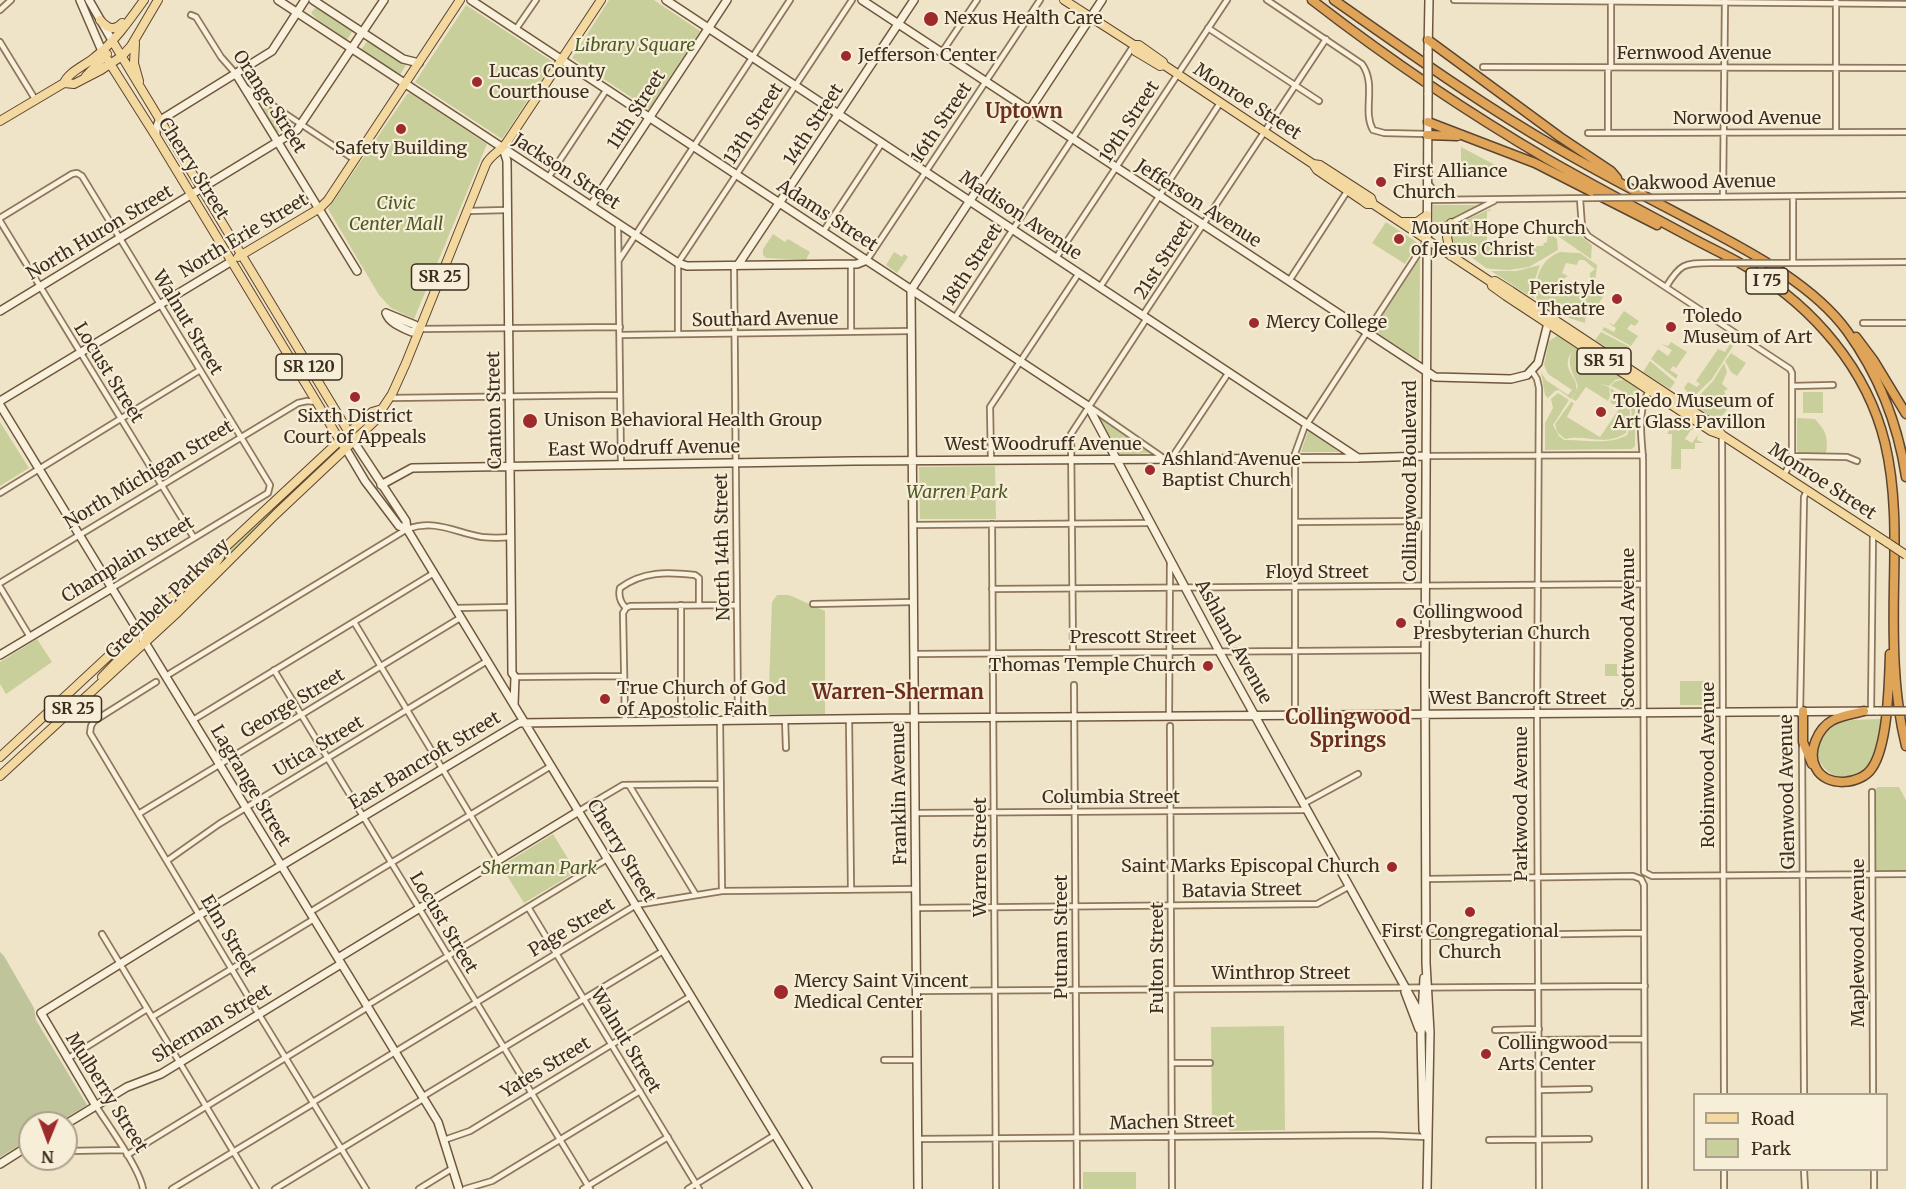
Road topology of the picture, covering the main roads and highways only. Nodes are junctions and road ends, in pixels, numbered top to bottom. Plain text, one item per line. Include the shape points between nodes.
1 (144, 0) edge
2 (158, 0) edge
3 (460, 0) edge
4 (602, 0) edge
5 (1064, 0) edge
6 (1310, 0) edge
7 (1336, 1) edge
8 (135, 12) junction
9 (100, 20) road end
10 (141, 27) junction
11 (1428, 40) road end
12 (113, 42) junction
13 (103, 54) junction
14 (121, 57) junction
15 (110, 64) junction
16 (81, 81) junction
17 (64, 83) junction
18 (148, 103) junction
19 (0, 121) edge
20 (1428, 122) road end
21 (1427, 134) road end
22 (1465, 136) junction
23 (1621, 183) junction
24 (1427, 215) road end
25 (1401, 222) junction
26 (1450, 223) road end
27 (1703, 245) junction
28 (241, 255) junction
29 (1451, 256) junction
30 (232, 261) junction
31 (1847, 331) junction
32 (382, 409) junction
33 (1906, 414) edge
34 (338, 415) junction
35 (364, 420) junction
36 (349, 433) junction
37 (340, 440) junction
38 (354, 442) junction
39 (346, 450) junction
40 (1906, 477) edge
41 (226, 545) junction
42 (1906, 555) edge
43 (1894, 588) junction
44 (138, 630) junction
45 (145, 642) junction
46 (1801, 711) road end
47 (1871, 711) road end
48 (62, 720) junction
49 (1906, 746) edge
50 (0, 757) edge
51 (1816, 769) junction
52 (0, 776) edge

1 - 8 main road
2 - 10 main road
3 - 28 main road, North Erie Street via 328,200
4 - 32 main road, SR 25 via 502,148 488,160
5 - 25 main road, Monroe Street / SR 51 via 1138,45 1317,170
6 - 27 highway, I 75 via 1507,135
7 - 23 highway, I 75 via 1511,120
8 - 9 main road via 116,28 107,27
8 - 12 main road
10 - 14 main road
10 - 18 main road via 134,63
11 - 23 highway via 1611,171
12 - 13 main road
12 - 14 main road, Cherry Street / SR 120
13 - 15 main road, Cherry Street
13 - 16 main road
13 - 17 main road via 66,77
14 - 15 main road
14 - 18 main road, Cherry Street / SR 120
15 - 16 main road
15 - 30 main road, Cherry Street
16 - 17 main road
17 - 19 main road
18 - 28 main road, Cherry Street / SR 120
20 - 22 highway
21 - 22 highway
22 - 27 highway via 1535,163 1634,215
23 - 31 highway, I 75 via 1758,257 1804,290
24 - 25 main road via 1417,222
25 - 29 main road, Monroe Street / SR 51
26 - 29 main road via 1447,237
27 - 43 highway, I 75 via 1750,269 1803,308 1849,361 1865,389 1885,442 1892,480
28 - 30 main road, North Erie Street
28 - 34 main road, Cherry Street / SR 120
29 - 42 main road, Monroe Street / SR 51, bridge via 1651,387 1711,432 1722,435
30 - 37 main road, Cherry Street
31 - 33 highway via 1874,361
31 - 40 highway, I 75 via 1888,406
32 - 35 main road, Greenbelt Parkway
32 - 38 main road, SR 25
34 - 35 main road via 352,421
34 - 36 main road, Cherry Street / SR 120
35 - 36 main road, Greenbelt Parkway
36 - 37 main road, Greenbelt Parkway
36 - 38 main road, Cherry Street / SR 120
37 - 39 main road, Cherry Street / SR 120
37 - 41 main road, Greenbelt Parkway / SR 25
38 - 39 main road, Greenbelt Parkway / SR 25
39 - 45 main road, Greenbelt Parkway / SR 25
41 - 44 main road, Greenbelt Parkway / SR 25
41 - 45 main road via 211,570 149,631
43 - 49 highway, I 75 via 1896,682
43 - 51 highway via 1887,697 1874,765 1859,779 1846,782 1834,781
44 - 48 main road via 135,643
44 - 50 main road, Greenbelt Parkway / SR 25
45 - 48 main road, Greenbelt Parkway / SR 25
46 - 51 highway via 1804,747
47 - 51 highway via 1833,720 1822,730 1814,745
48 - 52 main road, Greenbelt Parkway / SR 25

